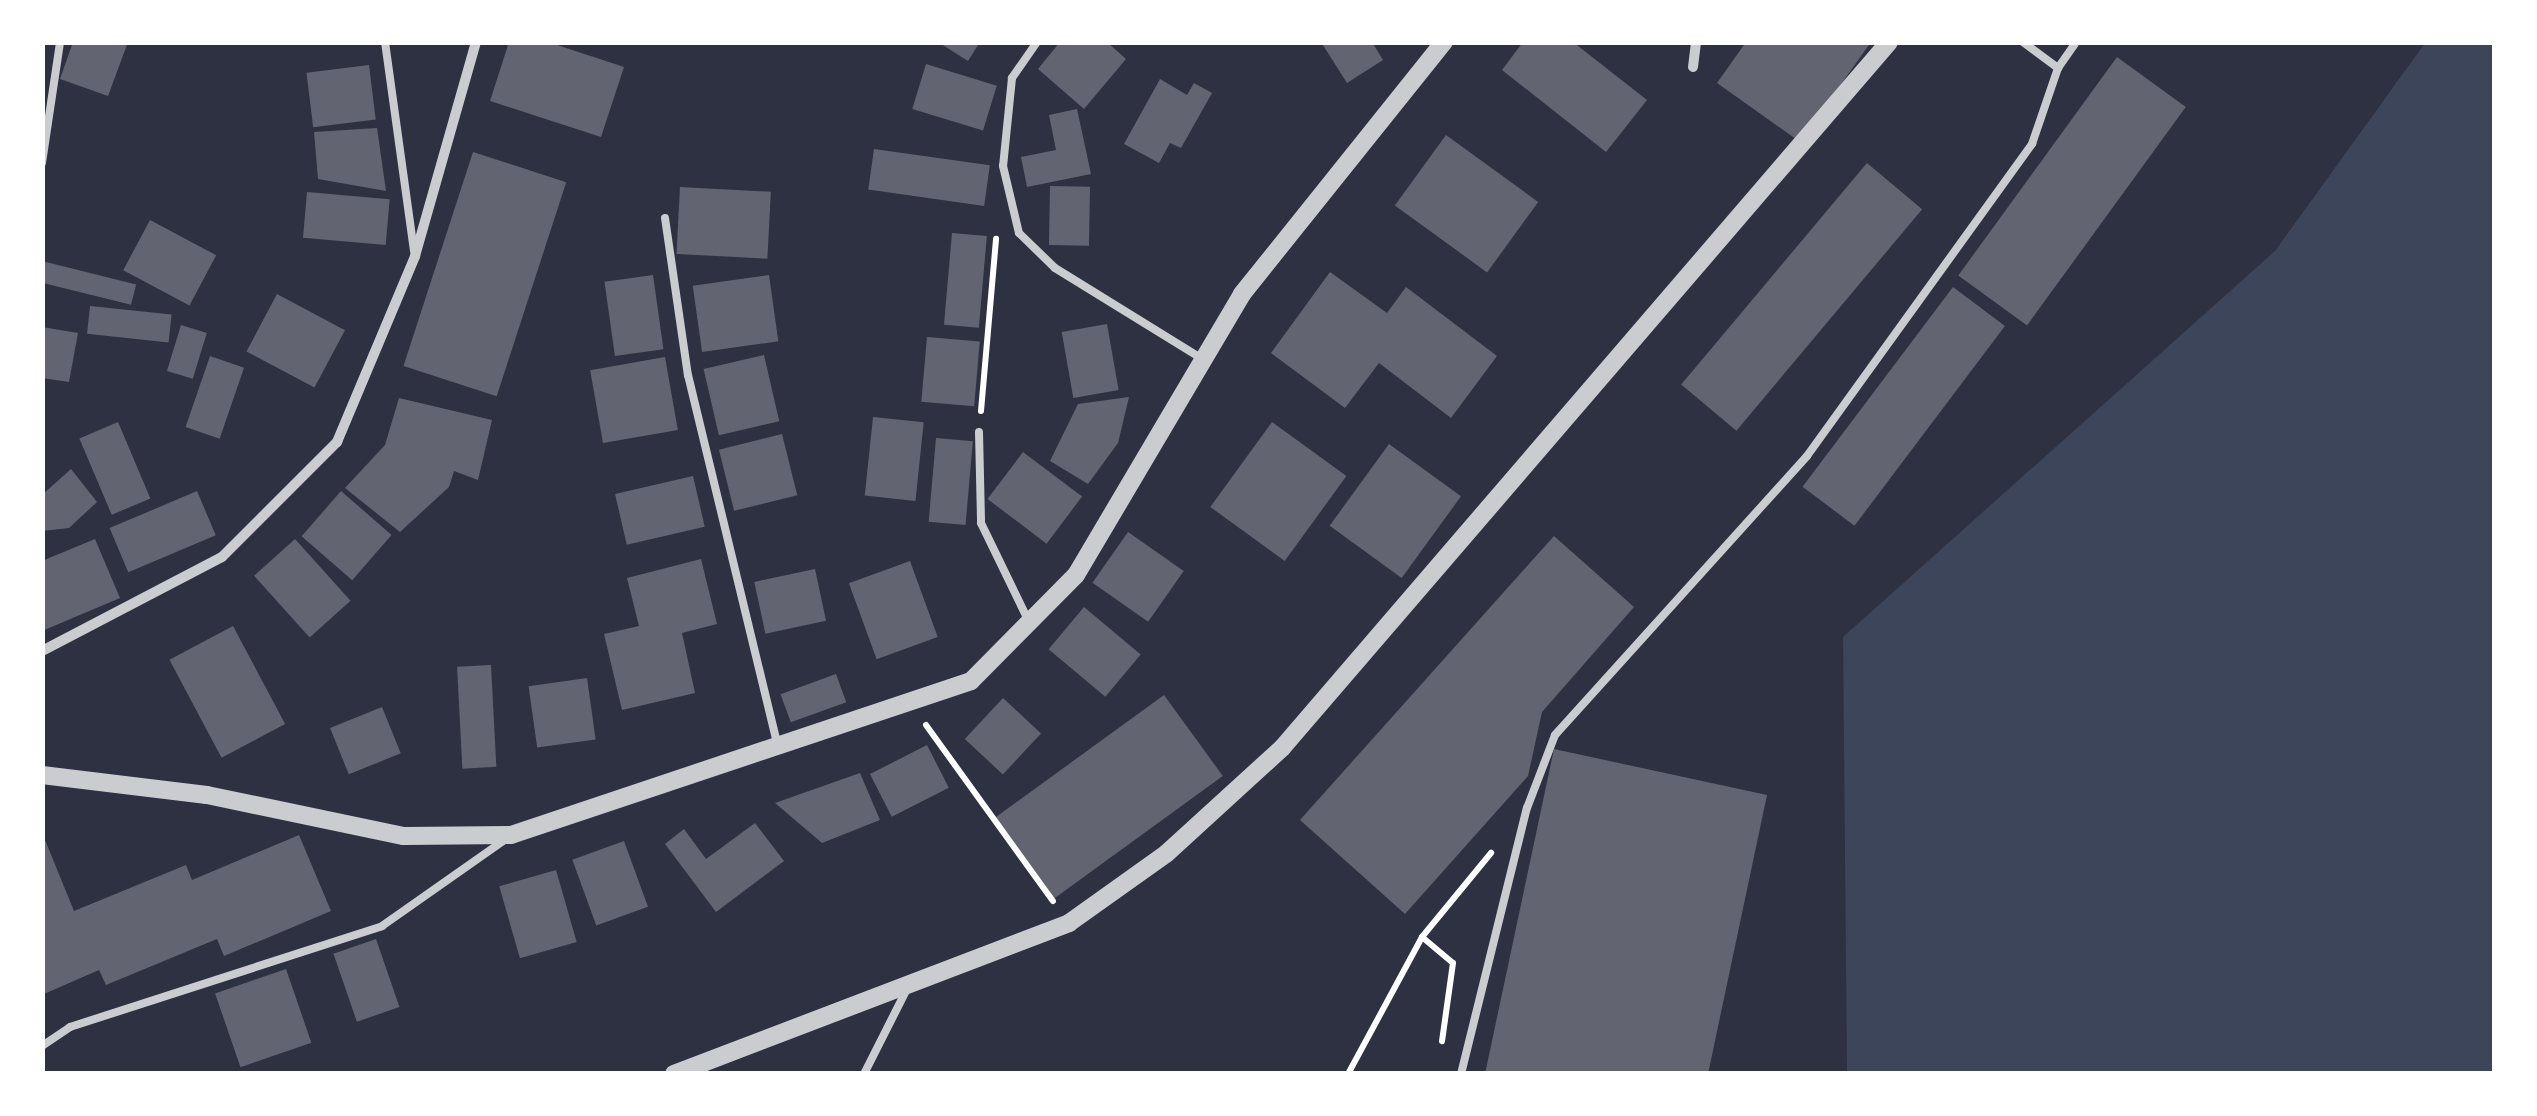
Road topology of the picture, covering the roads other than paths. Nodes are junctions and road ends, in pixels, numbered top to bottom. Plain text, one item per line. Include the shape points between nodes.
1 (60, 42) edge
2 (384, 42) edge
3 (476, 42) edge
4 (1037, 42) edge
5 (1444, 42) edge
6 (1696, 42) edge
7 (1889, 42) edge
8 (2023, 42) edge
9 (2076, 42) edge
10 (1694, 67) dead end
11 (2058, 68) junction
12 (42, 163) edge
13 (666, 218) dead end
14 (415, 256) junction
15 (1204, 360) junction
16 (979, 432) road end
17 (1031, 626) junction
18 (42, 651) edge
19 (779, 752) junction
20 (42, 775) edge
21 (511, 835) junction
22 (908, 988) junction
23 (42, 1046) edge
24 (674, 1074) edge
25 (864, 1074) edge
26 (1461, 1074) edge

1 - 12 lane
2 - 14 lane
3 - 14 street
4 - 15 lane via 1012,78 1003,166 1019,233 1055,268
5 - 15 street via 1242,294
6 - 10 street
7 - 22 street via 1282,748 1167,852 1069,923
8 - 11 lane
9 - 11 lane
11 - 26 lane via 2032,144 1807,456 1555,734 1527,808
13 - 19 lane via 688,375
14 - 18 street via 337,442 222,556
15 - 17 street via 1076,575
16 - 17 lane via 982,523
17 - 19 street via 971,681
19 - 21 street
20 - 21 street via 207,795 404,836
21 - 23 lane via 382,926 70,1028
22 - 24 street
22 - 25 lane

